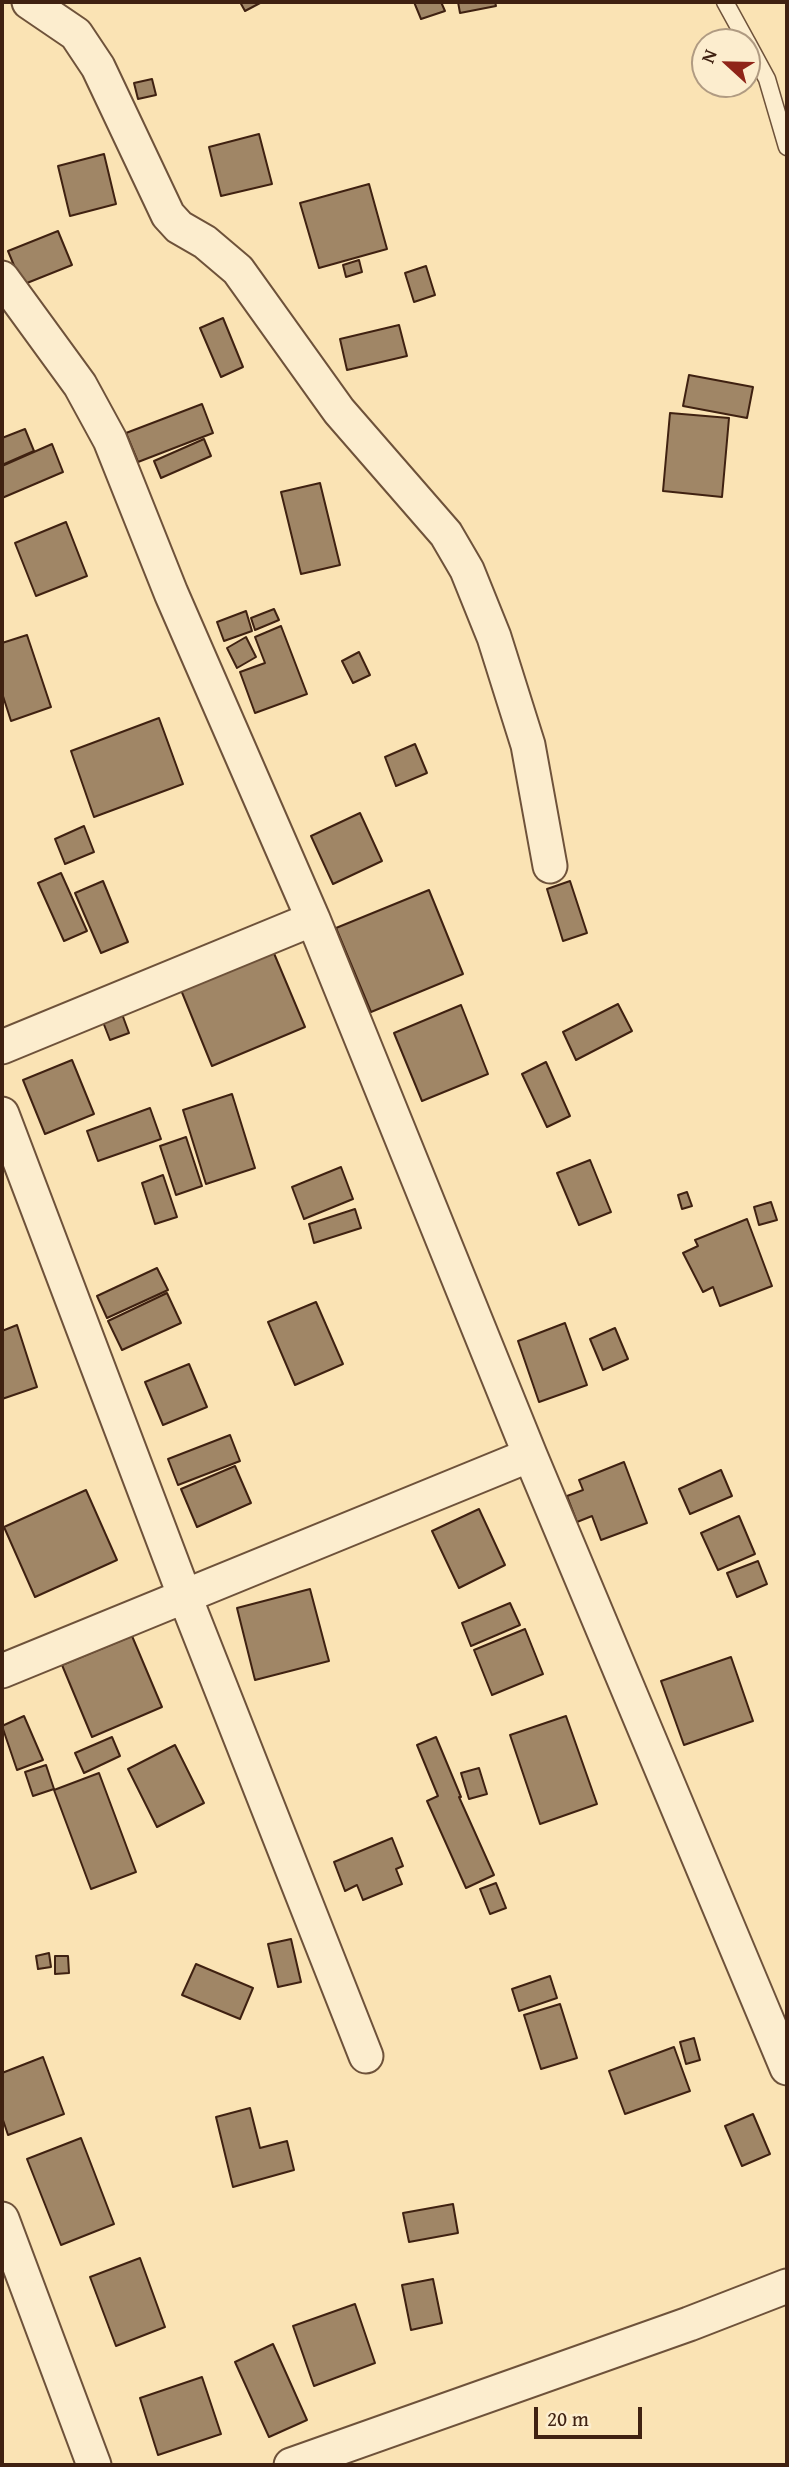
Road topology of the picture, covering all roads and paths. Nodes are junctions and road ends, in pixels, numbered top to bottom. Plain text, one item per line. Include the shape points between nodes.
1 (29, 2) edge
2 (725, 2) edge
3 (739, 28) edge
4 (761, 68) edge
5 (787, 147) edge
6 (2, 278) edge
7 (550, 866) dead end
8 (313, 919) junction
9 (2, 1047) edge
10 (2, 1114) edge
11 (530, 1455) junction
12 (185, 1597) junction
13 (2, 1671) edge
14 (366, 2056) dead end
15 (787, 2068) edge
16 (2, 2219) edge
17 (787, 2286) edge
18 (94, 2465) edge
19 (291, 2465) edge

1 - 7 street via 76,34 98,67 168,215 238,270 338,411 446,534 467,570 494,637 528,745
2 - 3 lane
4 - 5 lane
6 - 8 street via 80,384 110,440 171,593
8 - 9 street
8 - 11 street
10 - 12 street
11 - 12 street
11 - 15 street
12 - 13 street
12 - 14 street
16 - 18 street
17 - 19 street

